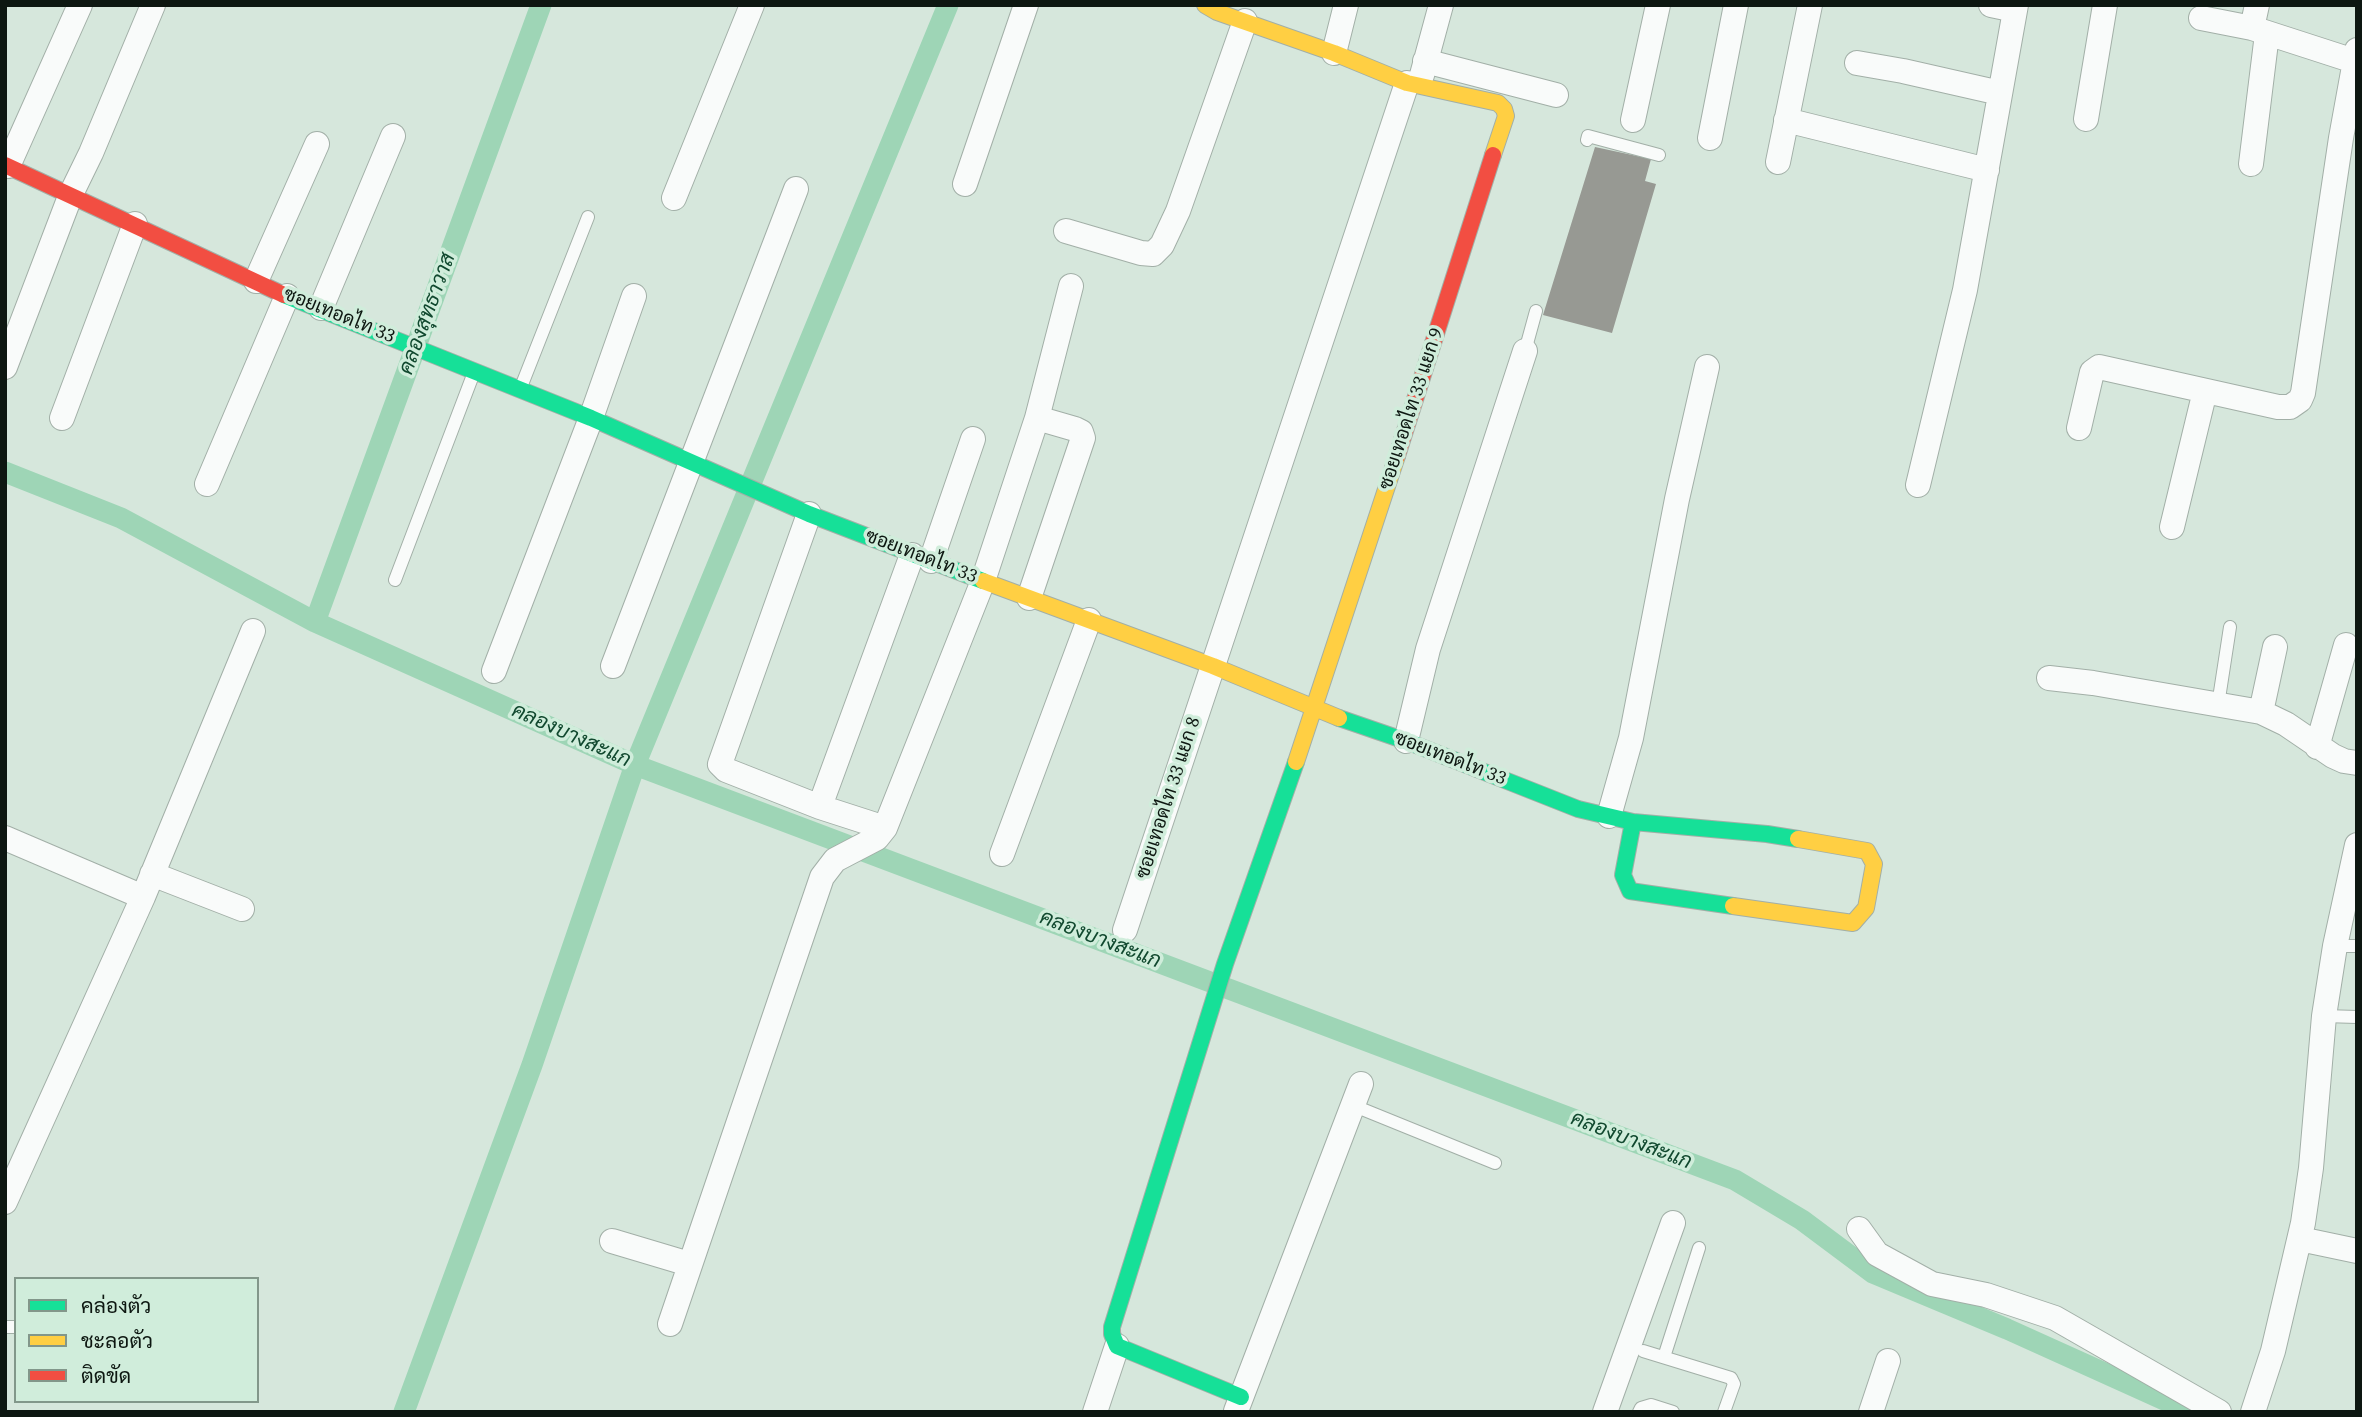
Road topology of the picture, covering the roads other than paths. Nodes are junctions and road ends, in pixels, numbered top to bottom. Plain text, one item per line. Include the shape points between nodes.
1 (80, 5) edge
2 (153, 5) edge
3 (752, 5) edge
4 (1026, 5) edge
5 (1205, 5) edge
6 (1346, 5) edge
7 (1441, 5) edge
8 (1658, 5) edge
9 (1737, 5) edge
10 (1810, 5) edge
11 (1991, 5) edge
12 (2105, 5) edge
13 (2016, 8) edge
14 (2201, 18) dead end
15 (1245, 21) junction
16 (2259, 22) edge
17 (1334, 53) junction
18 (2355, 55) edge
19 (1425, 61) junction
20 (1857, 63) dead end
21 (1413, 85) junction
22 (2000, 93) junction
23 (1556, 95) dead end
24 (2086, 119) dead end
25 (1633, 120) dead end
26 (1786, 120) junction
27 (393, 136) dead end
28 (1710, 138) dead end
29 (1587, 140) dead end
30 (2349, 141) edge
31 (317, 144) dead end
32 (1659, 155) dead end
33 (1778, 163) dead end
34 (2251, 163) dead end
35 (7, 166) edge
36 (1987, 170) junction
37 (965, 184) dead end
38 (796, 189) dead end
39 (71, 194) junction
40 (674, 198) dead end
41 (587, 217) dead end
42 (135, 224) junction
43 (1066, 231) dead end
44 (256, 281) junction
45 (1071, 286) dead end
46 (286, 296) junction
47 (634, 296) dead end
48 (321, 307) junction
49 (1536, 311) dead end
50 (1525, 351) joint
51 (5, 367) edge
52 (1707, 367) dead end
53 (475, 371) junction
54 (519, 390) junction
55 (2205, 391) junction
56 (62, 418) dead end
57 (591, 418) junction
58 (1037, 418) junction
59 (2079, 428) dead end
60 (973, 439) dead end
61 (692, 464) junction
62 (207, 484) dead end
63 (1918, 485) dead end
64 (809, 514) junction
65 (2172, 527) dead end
66 (921, 558) junction
67 (395, 580) dead end
68 (983, 581) junction
69 (1029, 598) junction
70 (1089, 620) junction
71 (2230, 627) dead end
72 (253, 631) dead end
73 (2347, 645) dead end
74 (2275, 648) dead end
75 (613, 666) dead end
76 (1213, 666) junction
77 (494, 671) dead end
78 (2049, 678) dead end
79 (2218, 705) junction
80 (1315, 710) junction
81 (2261, 712) junction
82 (1406, 741) junction
83 (2317, 747) junction
84 (2357, 763) edge
85 (820, 806) junction
86 (1609, 816) junction
87 (1633, 822) junction
88 (881, 833) junction
89 (5, 838) edge
90 (2357, 845) edge
91 (1002, 854) dead end
92 (148, 886) junction
93 (242, 909) dead end
94 (1125, 930) dead end
95 (2346, 946) edge
96 (2325, 1016) junction
97 (2357, 1017) edge
98 (1357, 1094) joint
99 (1495, 1163) dead end
100 (5, 1202) edge
101 (1673, 1223) dead end
102 (1858, 1229) dead end
103 (2300, 1239) junction
104 (612, 1241) dead end
105 (1699, 1248) dead end
106 (2357, 1251) edge
107 (689, 1264) junction
108 (670, 1325) dead end
109 (1117, 1346) junction
110 (1643, 1351) dead end
111 (1664, 1357) junction
112 (1888, 1361) dead end
113 (1238, 1405) edge
114 (1095, 1412) edge
115 (1605, 1412) edge
116 (1639, 1412) edge
117 (1673, 1412) edge
118 (1724, 1412) edge
119 (1871, 1412) edge
120 (2219, 1412) edge
121 (2253, 1412) edge

1 - 35 street
2 - 39 street
3 - 40 street
4 - 37 street
5 - 15 street
6 - 17 street
7 - 19 street, ซอยเทอดไท 33 แยก 8
8 - 25 street
9 - 28 street
10 - 26 street
11 - 13 street
12 - 24 street
13 - 22 street
14 - 16 street
15 - 17 street
15 - 43 street via 1162,244 1153,254 1141,253
16 - 18 street
16 - 34 street
17 - 21 street
18 - 30 street
19 - 21 street, ซอยเทอดไท 33 แยก 8
19 - 23 street
20 - 22 street
21 - 76 street, ซอยเทอดไท 33 แยก 8
21 - 80 street, ซอยเทอดไท 33 แยก 9 via 1497,103 1506,116
22 - 36 street
26 - 33 street
26 - 36 street
27 - 48 street
29 - 32 lane via 1588,136
30 - 55 street via 2300,400 2290,407 2278,407
31 - 44 street
35 - 39 street, ซอยเทอดไท 33
36 - 63 street via 1965,290
38 - 61 street
39 - 42 street, ซอยเทอดไท 33
39 - 51 street
41 - 54 lane
42 - 44 street, ซอยเทอดไท 33
42 - 56 street
44 - 46 street, ซอยเทอดไท 33
45 - 58 street
46 - 48 street, ซอยเทอดไท 33
46 - 62 street
47 - 57 street
48 - 53 street, ซอยเทอดไท 33
49 - 50 lane
50 - 82 street via 1428,649
52 - 86 street via 1631,738
53 - 54 street, ซอยเทอดไท 33
53 - 67 lane
54 - 57 street, ซอยเทอดไท 33
55 - 59 street via 2099,367 2092,372
55 - 65 street
57 - 61 street, ซอยเทอดไท 33
57 - 77 street
58 - 68 street
58 - 69 street via 1075,429 1083,438
60 - 66 street
61 - 64 street, ซอยเทอดไท 33
61 - 75 street
64 - 66 street, ซอยเทอดไท 33
64 - 85 street via 720,764
66 - 68 street, ซอยเทอดไท 33
66 - 85 street
68 - 69 street, ซอยเทอดไท 33
68 - 88 street
69 - 70 street, ซอยเทอดไท 33
70 - 76 street, ซอยเทอดไท 33
70 - 91 street
71 - 79 lane
72 - 92 street
73 - 83 street
74 - 81 street
76 - 80 street, ซอยเทอดไท 33
76 - 94 street, ซอยเทอดไท 33 แยก 8
78 - 79 street
79 - 81 street
80 - 82 street, ซอยเทอดไท 33
80 - 109 street, ซอยเทอดไท 33 แยก 9 via 1225,964 1112,1326
81 - 83 street
82 - 86 street, ซอยเทอดไท 33 via 1577,809
83 - 84 street
85 - 88 street
86 - 87 street, ซอยเทอดไท 33
87 - 87 street, ซอยเทอดไท 33 via 1767,834 1867,851 1874,864 1866,908 1853,922 1843,923 1630,891 1623,875
88 - 107 street via 835,860 822,877
89 - 92 street
90 - 95 street
92 - 93 street
92 - 100 street
95 - 96 street
96 - 97 lane
96 - 103 street
98 - 99 lane
98 - 113 street
101 - 115 street
102 - 120 street via 1877,1254 1932,1284 2055,1318
103 - 106 street
103 - 121 street
104 - 107 street
105 - 111 lane
107 - 108 street
109 - 113 street
109 - 114 street
110 - 111 lane
111 - 118 lane via 1731,1378 1734,1384
112 - 119 street
116 - 117 lane via 1651,1405

